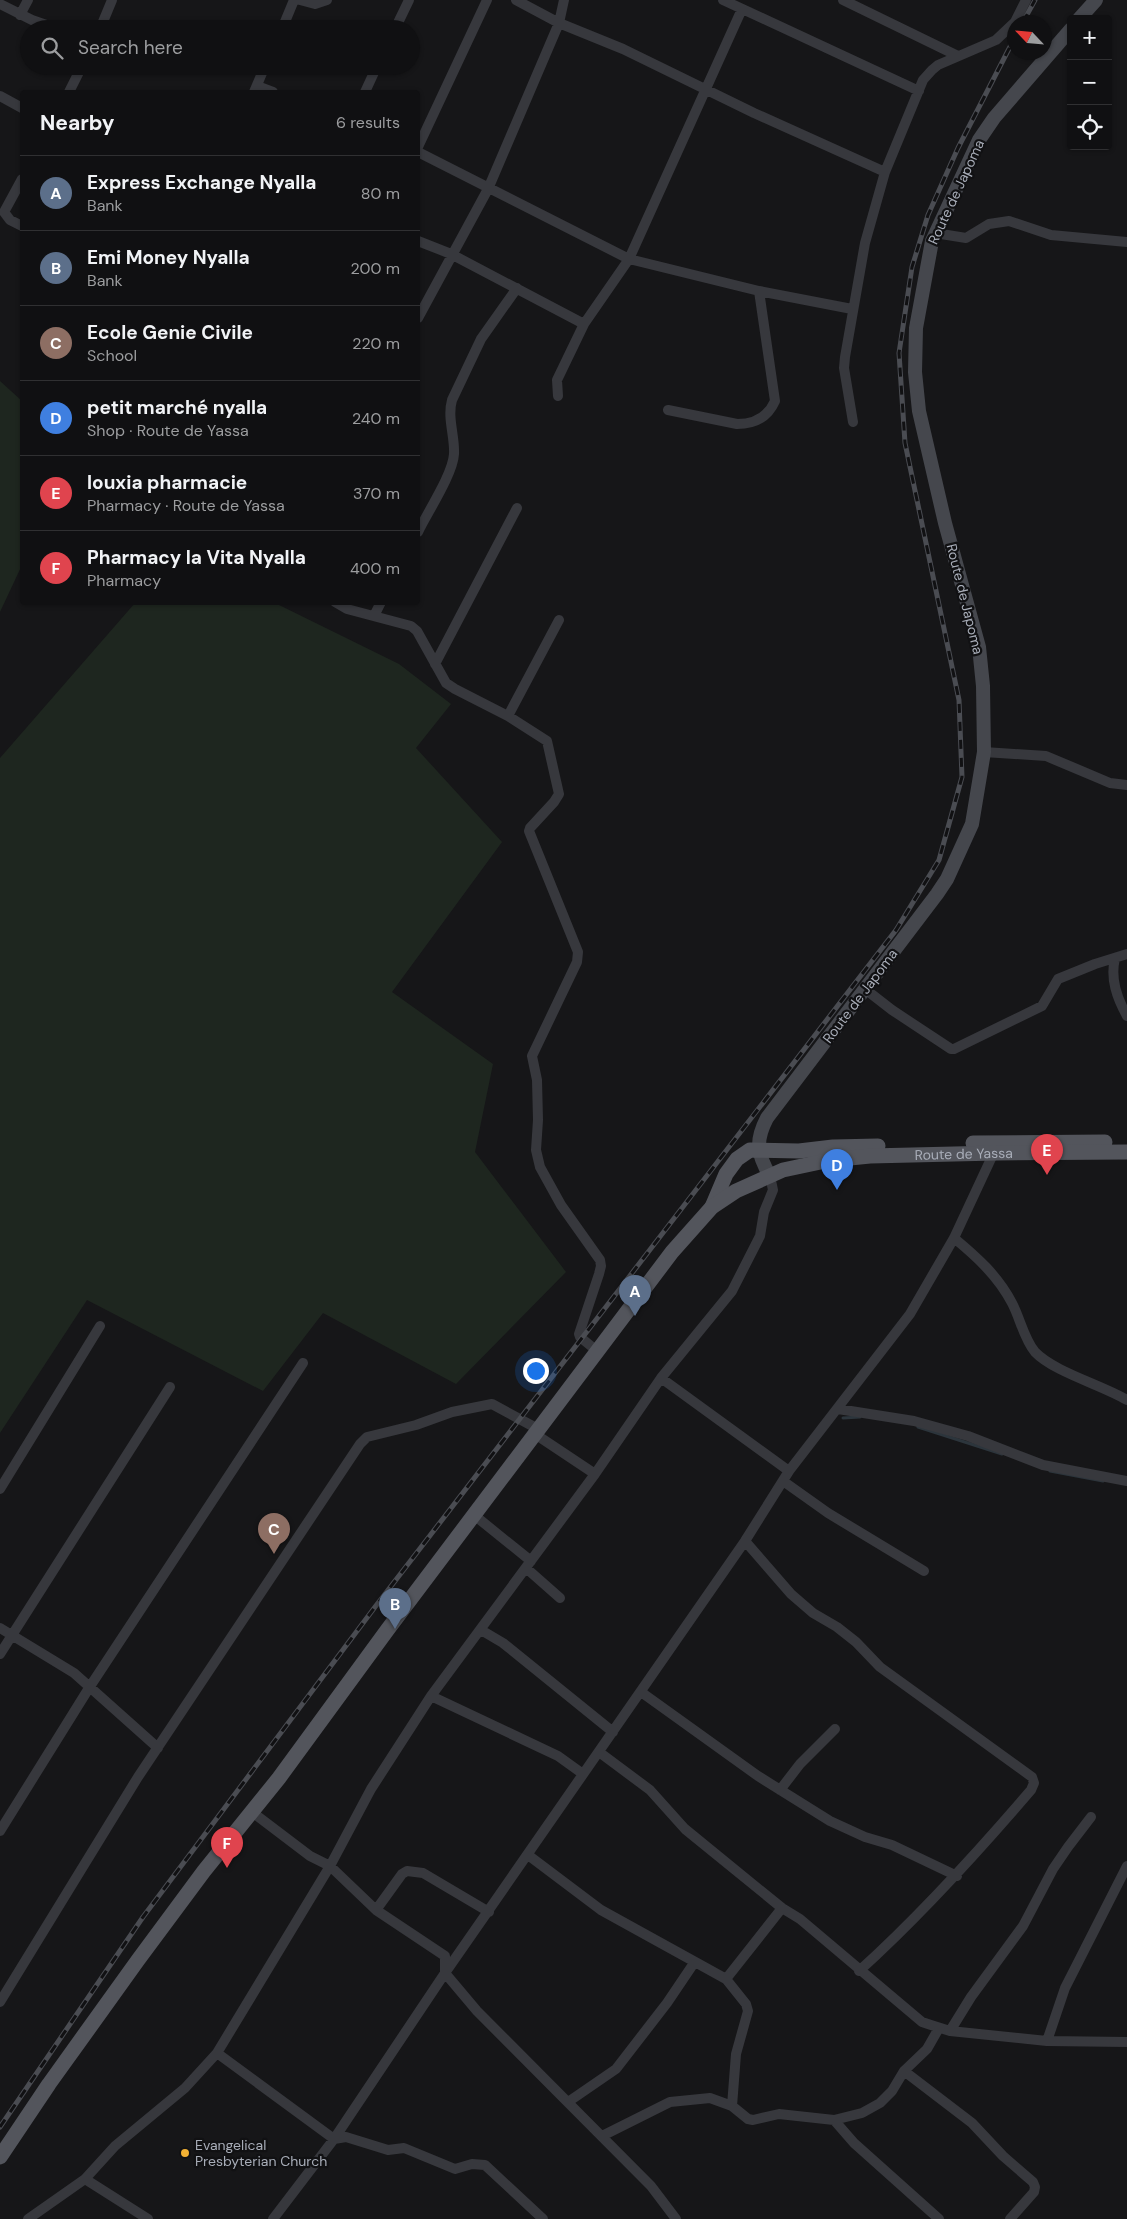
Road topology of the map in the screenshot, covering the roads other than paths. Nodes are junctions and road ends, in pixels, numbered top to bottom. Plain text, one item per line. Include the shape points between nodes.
1 (28, 0) edge
2 (112, 0) edge
3 (294, 0) edge
4 (300, 0) edge
5 (327, 0) edge
6 (408, 0) edge
7 (486, 0) edge
8 (516, 0) edge
9 (564, 0) edge
10 (723, 0) edge
11 (844, 0) edge
12 (1026, 0) edge
13 (1096, 0) edge
14 (0, 4) edge
15 (742, 9) junction
16 (20, 15) junction
17 (1019, 15) edge
18 (1083, 15) edge
19 (34, 20) edge
20 (104, 20) edge
21 (286, 20) edge
22 (399, 20) edge
23 (559, 23) junction
24 (1007, 30) edge
25 (1067, 34) edge
26 (958, 56) junction
27 (78, 75) edge
28 (261, 75) edge
29 (373, 75) edge
30 (255, 89) edge
31 (705, 89) junction
32 (70, 90) edge
33 (366, 90) edge
34 (919, 91) junction
35 (0, 96) edge
36 (20, 107) edge
37 (420, 142) edge
38 (420, 153) edge
39 (885, 172) junction
40 (20, 183) edge
41 (488, 189) junction
42 (20, 225) edge
43 (935, 233) junction
44 (420, 242) edge
45 (1127, 242) edge
46 (451, 254) junction
47 (628, 259) junction
48 (517, 288) junction
49 (759, 292) junction
50 (852, 309) junction
51 (420, 314) edge
52 (584, 324) junction
53 (558, 396) dead end
54 (668, 410) dead end
55 (853, 422) dead end
56 (517, 508) dead end
57 (420, 528) edge
58 (340, 605) edge
59 (379, 605) edge
60 (374, 616) junction
61 (558, 620) dead end
62 (435, 664) junction
63 (508, 716) junction
64 (984, 752) junction
65 (1127, 785) edge
66 (1127, 954) edge
67 (1114, 958) junction
68 (865, 989) junction
69 (1127, 1016) edge
70 (1127, 1142) edge
71 (996, 1147) junction
72 (758, 1149) junction
73 (1127, 1152) edge
74 (831, 1153) junction
75 (770, 1176) junction
76 (712, 1207) junction
77 (954, 1238) junction
78 (100, 1326) dead end
79 (597, 1351) junction
80 (303, 1362) dead end
81 (661, 1378) junction
82 (170, 1387) dead end
83 (1127, 1400) edge
84 (838, 1409) junction
85 (537, 1431) junction
86 (789, 1471) junction
87 (595, 1474) junction
88 (783, 1481) junction
89 (1127, 1481) edge
90 (0, 1489) edge
91 (474, 1515) junction
92 (745, 1541) junction
93 (529, 1564) junction
94 (924, 1571) dead end
95 (560, 1598) dead end
96 (0, 1628) edge
97 (481, 1630) junction
98 (12, 1635) junction
99 (0, 1654) edge
100 (89, 1688) junction
101 (641, 1692) junction
102 (431, 1696) junction
103 (835, 1728) dead end
104 (613, 1732) junction
105 (158, 1748) junction
106 (599, 1752) junction
107 (584, 1774) junction
108 (780, 1790) junction
109 (252, 1812) junction
110 (1091, 1817) dead end
111 (0, 1831) edge
112 (528, 1856) junction
113 (330, 1866) junction
114 (1127, 1866) edge
115 (957, 1876) junction
116 (782, 1908) junction
117 (376, 1910) junction
118 (489, 1912) junction
119 (694, 1963) junction
120 (860, 1971) junction
121 (445, 1973) junction
122 (726, 1979) junction
123 (0, 2002) edge
124 (945, 2030) junction
125 (1047, 2041) junction
126 (1127, 2042) edge
127 (218, 2053) junction
128 (904, 2071) junction
129 (568, 2102) junction
130 (732, 2106) junction
131 (834, 2120) junction
132 (602, 2136) junction
133 (334, 2139) junction
134 (0, 2157) edge
135 (85, 2179) junction
136 (28, 2219) edge
137 (148, 2219) edge
138 (273, 2219) edge
139 (543, 2219) edge
140 (676, 2219) edge
141 (939, 2219) edge
142 (1010, 2219) edge

1 - 16 street
2 - 20 street
3 - 21 street
4 - 5 street via 315,4
6 - 22 street
7 - 37 street
8 - 23 street
9 - 23 street
10 - 15 street
11 - 26 street
12 - 17 street
13 - 18 street
14 - 16 street
15 - 31 street
15 - 34 street
16 - 19 street
23 - 31 street via 623,49
23 - 41 street
24 - 26 street via 996,40
25 - 43 street, Route de Japoma via 978,140
26 - 34 street via 932,70
27 - 32 street
28 - 30 street
29 - 33 street
31 - 39 street
31 - 47 street
34 - 39 street
35 - 36 street
38 - 41 street
39 - 50 street
40 - 42 street via 4,212
41 - 46 street
41 - 47 street
43 - 45 street via 966,238 989,224 1009,221 1052,236
43 - 64 street, Route de Japoma via 925,270 916,328 915,372 919,411 944,523 979,647
44 - 46 street
46 - 48 street
46 - 51 street
47 - 49 street
47 - 52 street
48 - 52 street
48 - 57 street via 481,339 452,400 454,454 449,471
49 - 50 street
49 - 54 street via 776,401 771,410 758,420 737,424
50 - 55 street via 844,368
52 - 53 street via 557,380
56 - 62 street
58 - 60 street
59 - 60 street
60 - 62 street via 417,631
61 - 63 street
62 - 63 street via 451,687
63 - 79 street via 548,741 559,794 529,831 578,952 577,962 532,1056 537,1090 536,1150 540,1168 561,1205 602,1266 579,1334
64 - 65 street via 1046,756 1110,783
64 - 68 street, Route de Japoma via 972,824 947,879
66 - 67 street
67 - 68 street via 1058,979 1042,1006 954,1049
67 - 69 street via 1116,996
68 - 72 street, Route de Japoma via 767,1118
70 - 71 main road, Route de Yassa
71 - 73 main road, Route de Yassa
71 - 74 main road, Route de Yassa
71 - 77 street
72 - 74 main road
72 - 75 street
72 - 76 main road via 737,1159 726,1174
74 - 75 main road
75 - 76 main road via 736,1191
75 - 81 street via 774,1190 752,1255 732,1291
76 - 79 main road via 672,1252
77 - 83 street via 1000,1283 1035,1352
77 - 84 street via 910,1314
78 - 90 street
79 - 85 main road
80 - 100 street
81 - 86 street
81 - 87 street
82 - 98 street
84 - 86 street
84 - 89 street via 914,1421 968,1436 1043,1465
85 - 87 street
85 - 91 main road
85 - 105 street via 492,1404 367,1437
86 - 88 street
87 - 93 street
88 - 92 street
88 - 94 street via 828,1513
91 - 93 street
91 - 109 main road
92 - 101 street
92 - 115 street via 780,1583 806,1607 856,1642 880,1667 1032,1778 1031,1790
93 - 95 street
93 - 97 street
96 - 98 street
97 - 102 street
97 - 104 street via 502,1643
98 - 99 street
98 - 100 street via 61,1664
100 - 105 street
100 - 111 street
101 - 104 street
101 - 108 street
102 - 107 street via 558,1756
102 - 113 street via 371,1789
103 - 108 street
104 - 106 street
105 - 123 street
106 - 107 street
106 - 116 street via 650,1790 685,1829
107 - 112 street
108 - 115 street via 830,1821 892,1845
109 - 113 street via 310,1856
109 - 134 main road via 102,2008
110 - 124 street via 1053,1869 1023,1926
112 - 118 street
112 - 119 street via 596,1907
113 - 117 street
113 - 127 street
114 - 125 street via 1065,1988
115 - 120 street
116 - 120 street via 800,1919
116 - 122 street
117 - 118 street via 407,1871 423,1873
117 - 121 street via 445,1956
118 - 121 street
119 - 122 street
119 - 129 street via 616,2069
120 - 124 street via 922,2022
121 - 129 street
121 - 133 street
122 - 130 street via 748,2011 736,2054
124 - 125 street
124 - 128 street
125 - 126 street
127 - 133 street
127 - 135 street via 185,2088 115,2146
128 - 131 street via 880,2104 862,2113
128 - 142 street via 972,2122 1002,2156 1033,2182 1034,2192
129 - 132 street
130 - 131 street via 753,2120 779,2114
130 - 132 street via 710,2098 670,2102
131 - 141 street via 854,2143
132 - 140 street via 651,2186
133 - 138 street
133 - 139 street via 346,2137 388,2150 404,2148 455,2169 472,2164 485,2165
135 - 136 street
135 - 137 street

